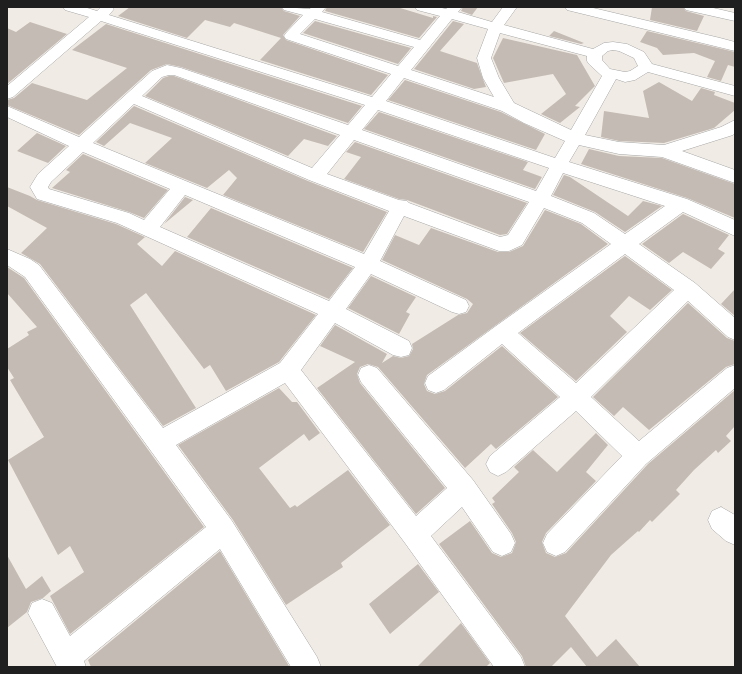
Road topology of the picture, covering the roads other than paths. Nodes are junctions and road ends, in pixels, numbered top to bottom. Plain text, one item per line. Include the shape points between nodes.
1 (70, 7) edge
2 (289, 7) edge
3 (422, 7) edge
4 (510, 7) edge
5 (572, 7) edge
6 (643, 7) edge
7 (691, 7) edge
8 (316, 10) edge
9 (452, 11) edge
10 (104, 12) edge
11 (735, 17) edge
12 (635, 22) junction
13 (495, 28) junction
14 (423, 45) junction
15 (622, 47) junction
16 (735, 47) edge
17 (595, 54) junction
18 (646, 67) junction
19 (400, 73) junction
20 (612, 74) junction
21 (735, 91) edge
22 (7, 94) edge
23 (133, 98) junction
24 (375, 103) junction
25 (508, 107) junction
26 (7, 111) edge
27 (735, 125) edge
28 (350, 134) junction
29 (574, 138) junction
30 (80, 144) junction
31 (664, 151) junction
32 (558, 165) junction
33 (315, 176) junction
34 (735, 177) edge
35 (182, 187) junction
36 (540, 200) junction
37 (681, 204) junction
38 (401, 206) junction
39 (147, 229) junction
40 (735, 229) edge
41 (624, 244) junction
42 (7, 257) edge
43 (368, 264) junction
44 (688, 290) junction
45 (459, 306) dead end
46 (336, 313) junction
47 (735, 331) edge
48 (503, 332) junction
49 (401, 348) dead end
50 (288, 370) junction
51 (369, 375) dead end
52 (735, 375) edge
53 (436, 383) dead end
54 (576, 397) junction
55 (160, 442) junction
56 (638, 456) junction
57 (498, 464) dead end
58 (464, 489) junction
59 (223, 530) junction
60 (414, 534) junction
61 (502, 543) dead end
62 (556, 543) dead end
63 (42, 613) dead end
64 (70, 662) edge
65 (301, 665) edge
66 (511, 667) edge

1 - 10 street
2 - 8 street
3 - 9 street
4 - 13 street
5 - 12 street
6 - 12 street
7 - 11 street
8 - 14 street
8 - 19 street via 290,36
9 - 13 street
9 - 14 street
10 - 22 street
10 - 24 street
12 - 15 street
12 - 16 street
13 - 17 street
13 - 25 street via 484,58 491,78
14 - 19 street
15 - 17 street via 604,47
15 - 18 street via 640,55
17 - 20 street via 594,61 598,67
18 - 20 street via 635,75 625,77
18 - 21 street
19 - 24 street
19 - 25 street
20 - 29 street
23 - 28 street via 157,74 167,70
23 - 30 street
23 - 33 street
24 - 28 street
24 - 32 street
25 - 29 street
26 - 30 street
27 - 31 street via 727,131
28 - 33 street
28 - 36 street
29 - 31 street via 619,148
29 - 32 street
30 - 35 street
30 - 39 street via 44,178 39,187 43,194 123,218
31 - 34 street
32 - 36 street
32 - 37 street
33 - 38 street
35 - 39 street
35 - 43 street
36 - 38 street via 515,240 509,244 499,244
36 - 41 street via 588,218
37 - 40 street
37 - 41 street
38 - 43 street
39 - 46 street
41 - 44 street
41 - 48 street
42 - 55 street via 32,271
43 - 45 street
43 - 46 street
44 - 47 street
44 - 54 street
46 - 49 street
46 - 50 street
48 - 53 street
48 - 54 street
50 - 55 street
50 - 60 street
51 - 58 street
52 - 56 street
54 - 56 street
54 - 57 street
55 - 59 street
56 - 62 street
58 - 60 street
58 - 61 street
59 - 64 street
59 - 65 street
60 - 66 street
63 - 64 street

